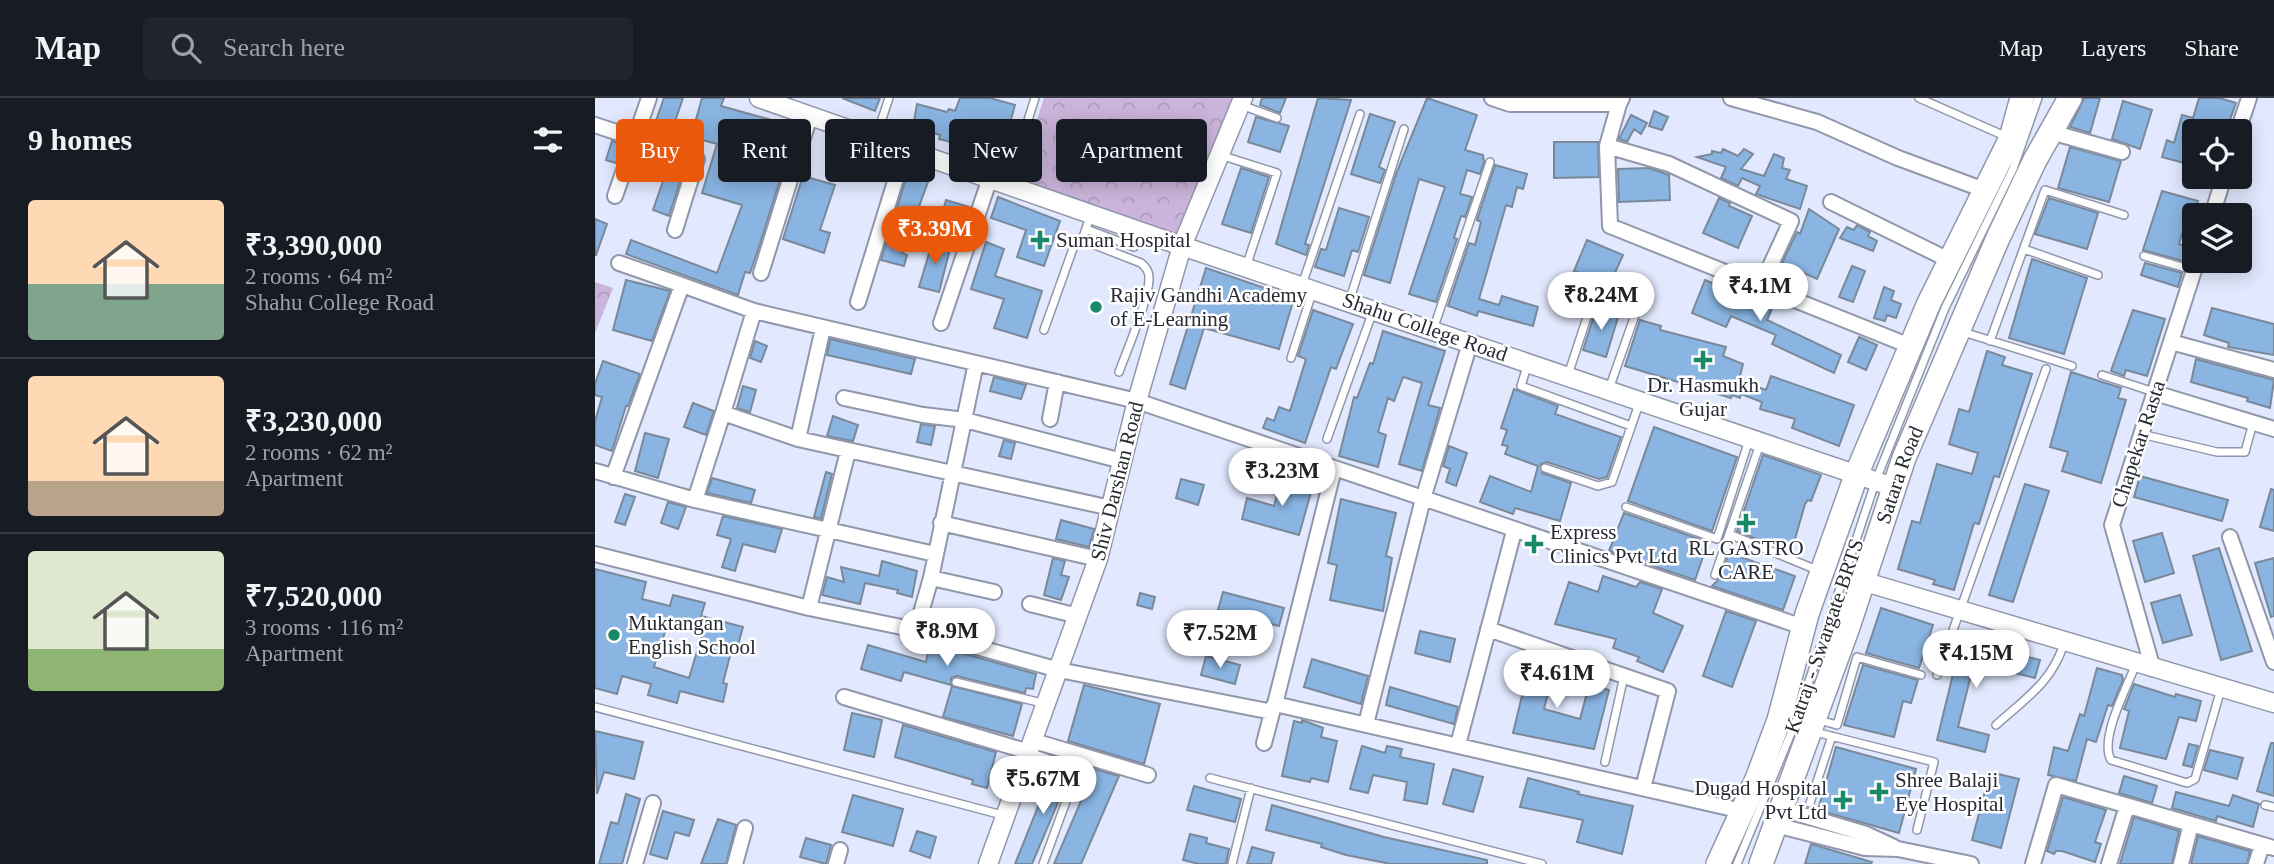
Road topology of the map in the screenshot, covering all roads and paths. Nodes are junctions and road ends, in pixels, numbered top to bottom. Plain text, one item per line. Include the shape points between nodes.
1 (649, 98) edge
2 (759, 98) edge
3 (889, 98) edge
4 (1034, 98) edge
5 (1492, 98) edge
6 (1731, 98) edge
7 (1919, 98) edge
8 (2012, 98) edge
9 (2022, 98) edge
10 (2038, 98) edge
11 (2053, 98) edge
12 (2070, 98) edge
13 (2249, 98) edge
14 (1511, 101) edge
15 (1621, 101) edge
16 (1241, 102) edge
17 (1360, 114) dead end
18 (810, 116) junction
19 (1277, 118) dead end
20 (641, 119) edge
21 (882, 119) edge
22 (2242, 119) edge
23 (825, 121) edge
24 (595, 125) edge
25 (1404, 129) dead end
26 (2051, 132) junction
27 (616, 133) edge
28 (2011, 138) junction
29 (1607, 146) junction
30 (2122, 152) dead end
31 (1220, 155) junction
32 (2035, 160) junction
33 (1490, 162) dead end
34 (620, 182) edge
35 (690, 182) edge
36 (895, 182) edge
37 (989, 182) edge
38 (1001, 182) edge
39 (1007, 184) junction
40 (1987, 191) junction
41 (615, 196) dead end
42 (1831, 202) dead end
43 (2124, 215) dead end
44 (1088, 221) junction
45 (675, 230) dead end
46 (1137, 239) junction
47 (1081, 240) junction
48 (1182, 246) junction
49 (2024, 249) junction
50 (2144, 256) dead end
51 (1130, 259) junction
52 (1951, 261) junction
53 (2182, 263) edge
54 (619, 264) dead end
55 (1246, 267) junction
56 (761, 273) dead end
57 (2194, 273) edge
58 (2098, 275) dead end
59 (682, 285) junction
60 (1761, 286) junction
61 (1308, 287) junction
62 (858, 302) dead end
63 (1349, 302) junction
64 (1592, 302) dead end
65 (1374, 310) junction
66 (754, 312) junction
67 (1635, 315) dead end
68 (941, 323) dead end
69 (823, 328) junction
70 (1044, 330) dead end
71 (1433, 330) junction
72 (1956, 330) junction
73 (1990, 341) junction
74 (2171, 342) junction
75 (1470, 343) junction
76 (1910, 346) junction
77 (1291, 358) dead end
78 (1528, 362) junction
79 (976, 363) junction
80 (2072, 366) dead end
81 (2046, 369) dead end
82 (2274, 370) edge
83 (1119, 372) dead end
84 (2102, 375) dead end
85 (1568, 376) junction
86 (1057, 382) junction
87 (1609, 390) junction
88 (2155, 393) junction
89 (844, 398) dead end
90 (1640, 400) junction
91 (1137, 401) junction
92 (723, 413) junction
93 (1050, 419) dead end
94 (965, 420) junction
95 (2253, 422) junction
96 (1631, 426) junction
97 (2274, 429) edge
98 (2141, 435) junction
99 (798, 439) junction
100 (1327, 439) dead end
101 (1756, 439) junction
102 (848, 451) junction
103 (1122, 461) junction
104 (1545, 468) dead end
105 (1334, 470) junction
106 (595, 471) edge
107 (954, 474) junction
108 (613, 477) junction
109 (1876, 480) junction
110 (1423, 499) junction
111 (695, 500) junction
112 (1626, 507) dead end
113 (1111, 508) junction
114 (941, 523) junction
115 (828, 530) junction
116 (1514, 531) junction
117 (1729, 534) junction
118 (2230, 537) dead end
119 (595, 554) edge
120 (935, 554) junction
121 (1098, 559) junction
122 (1821, 571) junction
123 (1715, 575) dead end
124 (931, 578) junction
125 (1862, 581) junction
126 (995, 593) dead end
127 (1030, 604) dead end
128 (809, 608) junction
129 (1957, 612) junction
130 (1078, 617) junction
131 (1803, 627) junction
132 (1488, 629) junction
133 (916, 630) junction
134 (2064, 643) junction
135 (2274, 662) edge
136 (2145, 666) junction
137 (1059, 670) junction
138 (1937, 675) dead end
139 (1625, 676) junction
140 (1921, 676) dead end
141 (956, 682) dead end
142 (2221, 688) junction
143 (844, 697) dead end
144 (2274, 703) edge
145 (1047, 704) junction
146 (595, 707) edge
147 (1273, 708) junction
148 (1366, 724) junction
149 (1996, 725) dead end
150 (1819, 728) junction
151 (1264, 743) dead end
152 (1458, 745) junction
153 (1032, 746) junction
154 (1605, 762) dead end
155 (1148, 775) dead end
156 (1210, 778) dead end
157 (1251, 788) junction
158 (1643, 788) junction
159 (653, 803) dead end
160 (1810, 803) dead end
161 (2265, 805) dead end
162 (2127, 806) junction
163 (2274, 807) edge
164 (1742, 811) junction
165 (1006, 816) junction
166 (1779, 817) junction
167 (2192, 824) junction
168 (745, 828) dead end
169 (1917, 830) dead end
170 (2268, 846) edge
171 (993, 862) edge
172 (635, 864) edge
173 (735, 864) edge
174 (1043, 864) edge
175 (1232, 864) edge
176 (1542, 864) edge
177 (1718, 864) edge
178 (1737, 864) edge
179 (1761, 864) edge
180 (1971, 864) edge
181 (2033, 864) edge
182 (2109, 864) edge
183 (2181, 864) edge
184 (2256, 864) edge

1 - 20 street
2 - 18 street, Shahu College Road
3 - 21 lane
4 - 39 lane
5 - 14 street
6 - 40 street via 1817,122
7 - 28 lane
8 - 28 highway
9 - 28 highway
10 - 109 lane, Katraj - Swargate BRTS via 2013,169 1945,308
11 - 32 highway
12 - 26 highway, Satara Road
13 - 22 street
14 - 15 street
15 - 29 street
16 - 19 lane
16 - 31 street, Shiv Darshan Road
17 - 61 lane
18 - 23 street, Shahu College Road
18 - 56 street
24 - 27 street
25 - 63 lane
26 - 30 street
26 - 32 highway, Satara Road
28 - 40 highway, Satara Road
29 - 60 street via 1610,226
29 - 60 street via 1669,164 1791,220
31 - 48 street, Shiv Darshan Road
31 - 55 lane via 1277,173
32 - 72 highway, Satara Road
33 - 71 lane
34 - 41 street
35 - 45 street
36 - 62 street
37 - 68 street
38 - 39 street, Shahu College Road
39 - 44 street, Shahu College Road
40 - 52 highway, Satara Road
42 - 52 street
43 - 49 lane via 2045,190
44 - 46 street, Shahu College Road
44 - 47 lane
46 - 48 street, Shahu College Road
46 - 51 lane
47 - 51 lane
47 - 70 lane via 1075,243
48 - 55 street, Shahu College Road
48 - 91 street, Shiv Darshan Road
49 - 58 lane
49 - 73 lane
50 - 53 lane
51 - 83 lane via 1147,269 1150,278
52 - 76 highway, Satara Road
54 - 59 street
55 - 61 street, Shahu College Road
57 - 74 street, Chapekar Rasta
59 - 66 street
59 - 108 street
60 - 76 street
61 - 63 street, Shahu College Road
61 - 77 lane
63 - 65 street, Shahu College Road
64 - 85 lane
65 - 71 street, Shahu College Road
65 - 100 lane
66 - 69 street
66 - 92 street
67 - 87 lane
69 - 79 street
69 - 99 street
71 - 75 street, Shahu College Road
72 - 73 lane
72 - 109 highway, Satara Road
73 - 80 lane
74 - 82 street
74 - 88 street, Chapekar Rasta
75 - 78 street, Shahu College Road
75 - 110 street
76 - 109 highway, Satara Road
78 - 85 street, Shahu College Road
78 - 96 lane via 1521,386
79 - 86 street
79 - 94 street
81 - 129 lane
84 - 88 lane
85 - 87 street, Shahu College Road
86 - 91 street
86 - 93 street
87 - 90 street, Shahu College Road
88 - 95 street
88 - 98 street, Chapekar Rasta
89 - 94 street
90 - 96 lane
90 - 101 street, Shahu College Road
91 - 103 street, Shiv Darshan Road
91 - 105 street
92 - 99 street
92 - 111 street
94 - 103 street
94 - 107 street
95 - 97 street
95 - 98 lane via 2245,452 2217,452
96 - 104 lane via 1612,482 1606,485
98 - 136 street, Chapekar Rasta via 2112,525
99 - 102 street
101 - 109 street, Shahu College Road
101 - 112 lane via 1717,539
101 - 117 lane
102 - 107 street
102 - 115 street
103 - 113 street, Shiv Darshan Road
105 - 110 street
105 - 147 street
106 - 108 street
107 - 113 street
107 - 114 street
108 - 111 street
109 - 122 highway, Satara Road
109 - 125 highway, Satara Road
109 - 178 lane, Katraj - Swargate BRTS via 1794,726
110 - 116 street
110 - 148 street
111 - 115 street
113 - 121 street, Shiv Darshan Road
114 - 120 street
114 - 121 street
115 - 120 street
115 - 128 street
116 - 131 street
116 - 132 street
117 - 122 lane
117 - 123 lane
118 - 135 street
119 - 128 street
120 - 124 street
121 - 130 street, Shiv Darshan Road
122 - 131 highway, Satara Road
124 - 126 street
124 - 133 street
125 - 129 street
125 - 150 highway, Satara Road
127 - 130 street
128 - 133 street
129 - 134 street
129 - 138 lane
130 - 137 street, Shiv Darshan Road
131 - 164 highway, Satara Road via 1779,720
132 - 139 street
132 - 152 street
133 - 137 street
134 - 136 street
134 - 149 lane via 2048,678
136 - 142 street
136 - 142 lane via 2115,716 2108,756 2187,783 2195,779
137 - 145 street, Shiv Darshan Road
137 - 147 street
139 - 154 lane
139 - 158 street via 1668,691
140 - 150 lane via 1857,657 1837,724
141 - 145 lane
142 - 144 street
143 - 153 street
145 - 153 street, Shiv Darshan Road
146 - 165 lane
147 - 148 street
147 - 151 street
148 - 152 street
150 - 160 lane
150 - 166 highway, Satara Road
150 - 169 lane via 1934,762
152 - 158 street
153 - 155 street
153 - 165 street, Shiv Darshan Road
153 - 174 lane via 1078,769
156 - 157 lane
157 - 175 lane
157 - 176 lane
158 - 164 street
159 - 172 street
161 - 163 lane
162 - 167 street
162 - 181 street via 2056,785
162 - 182 street
164 - 177 highway, Satara Road
165 - 171 street, Shiv Darshan Road
166 - 179 highway, Satara Road
166 - 180 street via 1866,834 1898,849
167 - 170 street
167 - 183 street
168 - 173 street
170 - 184 street

